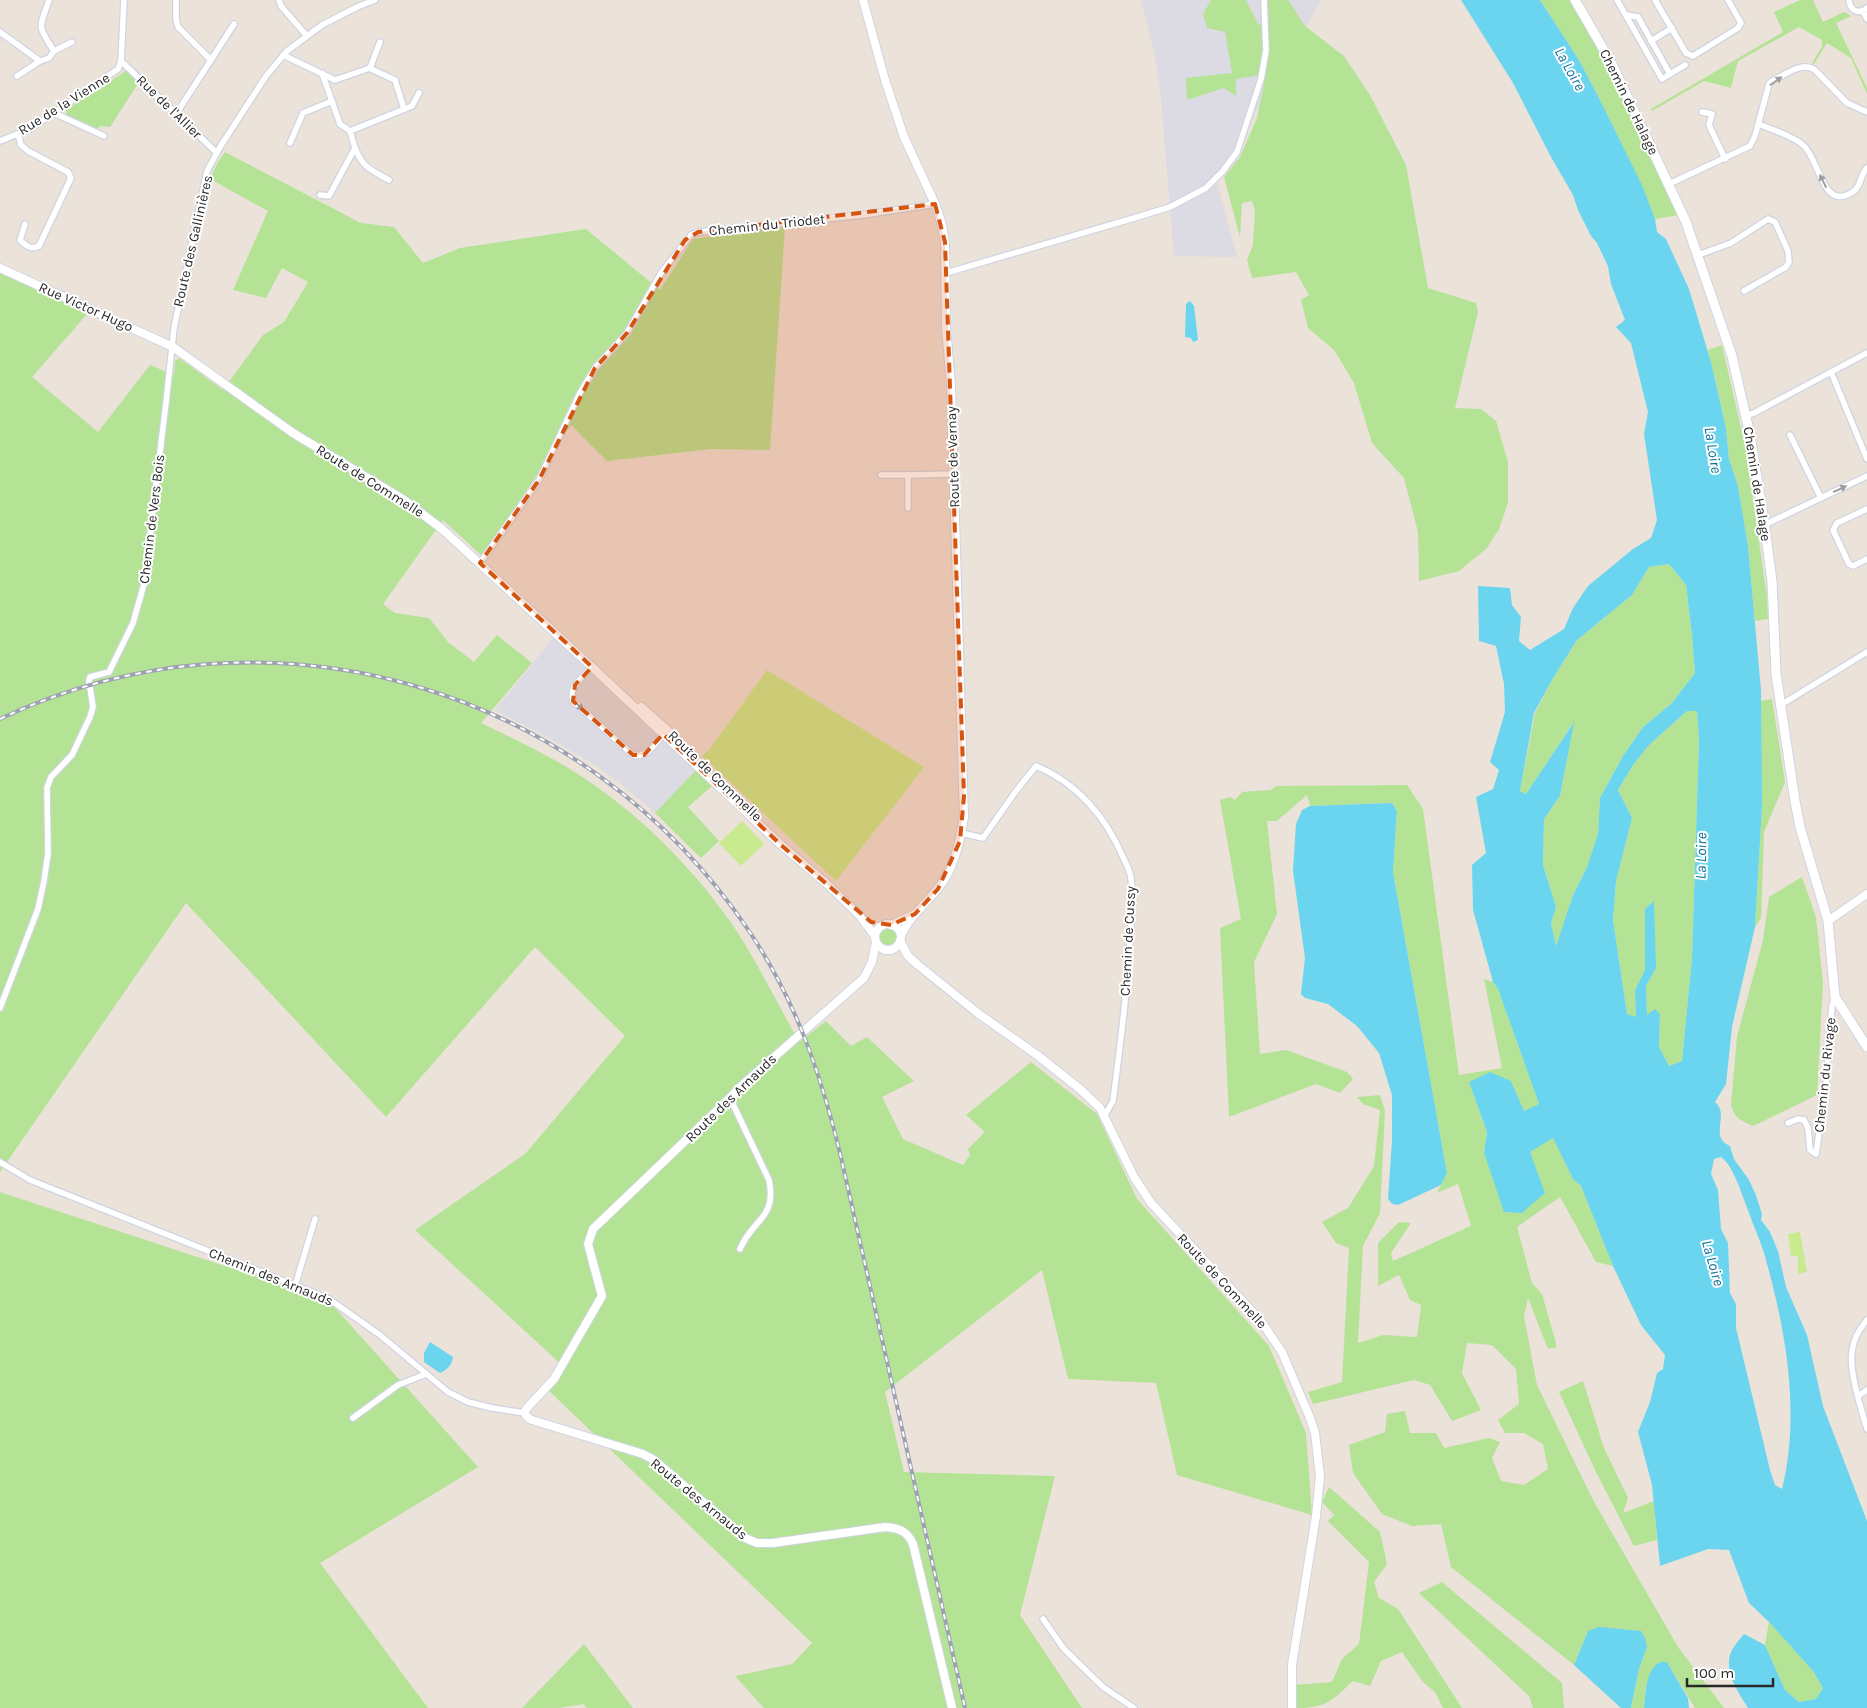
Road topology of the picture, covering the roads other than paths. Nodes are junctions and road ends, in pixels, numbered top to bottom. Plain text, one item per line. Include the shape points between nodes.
1 (49, 0) edge
2 (124, 0) edge
3 (176, 0) edge
4 (279, 0) edge
5 (375, 0) edge
6 (863, 0) edge
7 (1264, 0) edge
8 (1575, 0) edge
9 (1617, 0) edge
10 (1655, 0) edge
11 (1728, 0) edge
12 (1849, 0) edge
13 (1865, 10) edge
14 (1626, 15) junction
15 (1867, 19) edge
16 (234, 24) dead end
17 (1672, 28) junction
18 (0, 32) edge
19 (306, 35) junction
20 (72, 42) dead end
21 (380, 42) dead end
22 (1651, 42) junction
23 (54, 52) junction
24 (282, 55) junction
25 (211, 60) junction
26 (40, 61) junction
27 (121, 61) junction
28 (1685, 65) dead end
29 (368, 68) junction
30 (322, 73) junction
31 (1670, 74) junction
32 (18, 76) dead end
33 (418, 93) dead end
34 (332, 101) junction
35 (404, 109) junction
36 (1702, 112) dead end
37 (1867, 112) edge
38 (54, 113) junction
39 (176, 114) junction
40 (1758, 124) junction
41 (350, 131) junction
42 (18, 134) junction
43 (104, 136) dead end
44 (0, 141) edge
45 (290, 143) dead end
46 (355, 148) junction
47 (217, 153) junction
48 (1725, 159) junction
49 (1867, 168) edge
50 (389, 180) dead end
51 (1668, 184) junction
52 (320, 195) dead end
53 (935, 204) junction
54 (25, 224) dead end
55 (1698, 255) junction
56 (0, 268) edge
57 (946, 273) junction
58 (1744, 291) dead end
59 (172, 347) junction
60 (1867, 354) edge
61 (1831, 372) junction
62 (1746, 416) junction
63 (1790, 435) dead end
64 (1867, 459) edge
65 (954, 474) junction
66 (880, 475) dead end
67 (908, 475) junction
68 (1867, 476) edge
69 (1821, 498) junction
70 (908, 508) dead end
71 (1867, 509) edge
72 (1764, 525) junction
73 (1867, 559) edge
74 (480, 564) junction
75 (1867, 652) edge
76 (592, 667) junction
77 (599, 673) junction
78 (1779, 706) junction
79 (663, 734) junction
80 (961, 833) junction
81 (827, 884) junction
82 (1867, 894) edge
83 (914, 914) junction
84 (860, 916) junction
85 (1828, 921) junction
86 (882, 925) junction
87 (891, 925) junction
88 (900, 938) junction
89 (875, 939) junction
90 (887, 950) junction
91 (908, 956) junction
92 (872, 962) junction
93 (1835, 997) junction
94 (0, 1008) edge
95 (1867, 1047) edge
96 (730, 1098) junction
97 (1105, 1115) junction
98 (1788, 1123) dead end
99 (0, 1162) edge
100 (315, 1219) dead end
101 (740, 1249) dead end
102 (295, 1286) junction
103 (1867, 1320) edge
104 (426, 1374) junction
105 (1867, 1390) edge
106 (1858, 1396) junction
107 (525, 1413) junction
108 (353, 1418) dead end
109 (1867, 1426) edge
110 (1043, 1619) dead end
111 (952, 1708) edge
112 (1134, 1708) edge
113 (1292, 1708) edge

1 - 23 street via 41,30
2 - 27 street, Rue de la Vienne
3 - 25 street via 178,27
4 - 19 street
5 - 19 street, Route des Gallinières via 355,4
6 - 53 street, Route de Vernay via 904,138
7 - 57 street via 1266,50 1261,79 1237,152 1206,188 1170,207
8 - 51 main road, Chemin de Halage via 1612,64
9 - 14 street
10 - 17 street
11 - 17 street via 1741,23 1738,28 1693,56 1686,53
12 - 13 street via 1853,10
13 - 15 street
14 - 22 street via 1638,17
14 - 31 street via 1662,79
16 - 25 street
17 - 22 street
18 - 26 street
19 - 24 street, Route des Gallinières
20 - 23 street
21 - 29 street
22 - 31 street
23 - 26 street
24 - 30 street
24 - 47 street, Route des Gallinières
25 - 39 street
26 - 32 street
27 - 38 street, Rue de la Vienne via 114,73
27 - 39 street, Rue de l'Allier
28 - 31 street
29 - 30 street via 336,80
29 - 35 street via 395,80
30 - 34 street
33 - 35 street via 412,106
34 - 41 street via 340,124
34 - 45 street via 303,113
35 - 41 street
36 - 48 street via 1712,114 1710,125
40 -> 37 street via 1769,84 1806,66 1820,73 1847,103
38 - 42 street, Rue de la Vienne
38 - 43 street
39 - 47 street, Rue de l'Allier
40 - 48 street via 1750,146
49 -> 40 street via 1855,190 1845,195 1830,193 1805,146
41 - 46 street
42 - 44 street, Rue de la Vienne
42 - 54 street via 23,147 68,172 70,178 39,246 29,247 20,240
46 - 50 street via 366,168
46 - 52 street via 329,196
47 - 59 street, Route des Gallinières via 203,187
48 - 51 street
51 - 55 main road, Chemin de Halage
53 - 57 street, Route de Vernay via 945,242
53 - 74 street, Chemin du Triodet via 691,235 661,273 627,333 595,368 539,480
55 - 58 street via 1731,243 1768,219 1775,222 1788,251 1789,262 1786,267
55 - 62 main road, Chemin de Halage via 1732,356
56 - 59 street, Rue Victor Hugo
57 - 65 street, Route de Vernay
59 - 74 street, Route de Commelle via 293,433 404,500
59 - 94 street, Chemin de Vers Bois via 144,584 132,623 109,672 90,676 93,707 72,755 51,777 48,788 48,853 38,909
60 - 61 street
61 - 62 street
61 - 64 street
62 - 72 main road, Chemin de Halage
63 - 69 street
65 - 67 street
65 - 80 street, Route de Vernay via 964,796
66 - 67 street
67 - 70 street
69 -> 68 street
69 - 72 street
71 - 73 street via 1837,523 1833,530 1849,564 1853,566
72 - 78 main road, Chemin de Halage via 1772,581
74 - 76 street, Route de Commelle
75 - 78 street
76 - 77 street, Route de Commelle
76 -> 79 street via 575,685 573,701 633,755 644,755
77 - 79 street, Route de Commelle
77 - 81 street, Route de Commelle via 665,728
78 - 85 main road, Chemin de Halage via 1800,827
79 - 81 street, Route de Commelle
80 - 83 street, Route de Vernay via 945,879
80 - 97 street, Chemin de Cussy via 983,838 1036,766 1078,791 1104,821 1119,848 1131,876 1131,927 1128,982 1113,1101
81 - 84 street, Route de Commelle
82 - 85 street
83 - 87 street, Route de Vernay
83 - 88 street, Route de Vernay
84 - 86 street, Route de Commelle
84 - 89 street, Route de Commelle
85 - 93 main road, Chemin de Halage
86 - 87 street
86 - 89 street
87 - 88 street via 897,928
88 - 90 street via 897,947
88 - 91 street, Route de Commelle
89 - 90 street
89 - 92 street, Route des Arnauds
90 - 91 street, Route de Commelle
90 - 92 street, Route des Arnauds
91 - 97 street, Route de Commelle via 978,1014 1080,1089
92 - 96 street, Route des Arnauds via 864,978
93 - 95 main road
93 - 98 street, Chemin du Rivage via 1816,1154 1810,1150 1807,1123 1798,1119
96 - 101 street via 771,1190 767,1212
96 - 107 street, Route des Arnauds via 593,1229 588,1244 602,1296 554,1379
97 - 113 street, Route de Commelle via 1134,1177 1151,1203 1274,1339 1310,1418 1318,1457 1319,1484 1292,1665
99 - 102 street, Chemin des Arnauds via 30,1180
100 - 102 street
102 - 104 street, Chemin des Arnauds via 339,1305
103 - 106 street via 1854,1340 1851,1353
104 - 107 street, Chemin des Arnauds via 448,1392 468,1402
104 - 108 street via 398,1385
105 - 106 street
106 - 109 street
107 - 111 street, Route des Arnauds via 532,1420 644,1454 745,1538 757,1543 885,1527 906,1533 913,1544
110 - 112 street via 1064,1649 1103,1687

